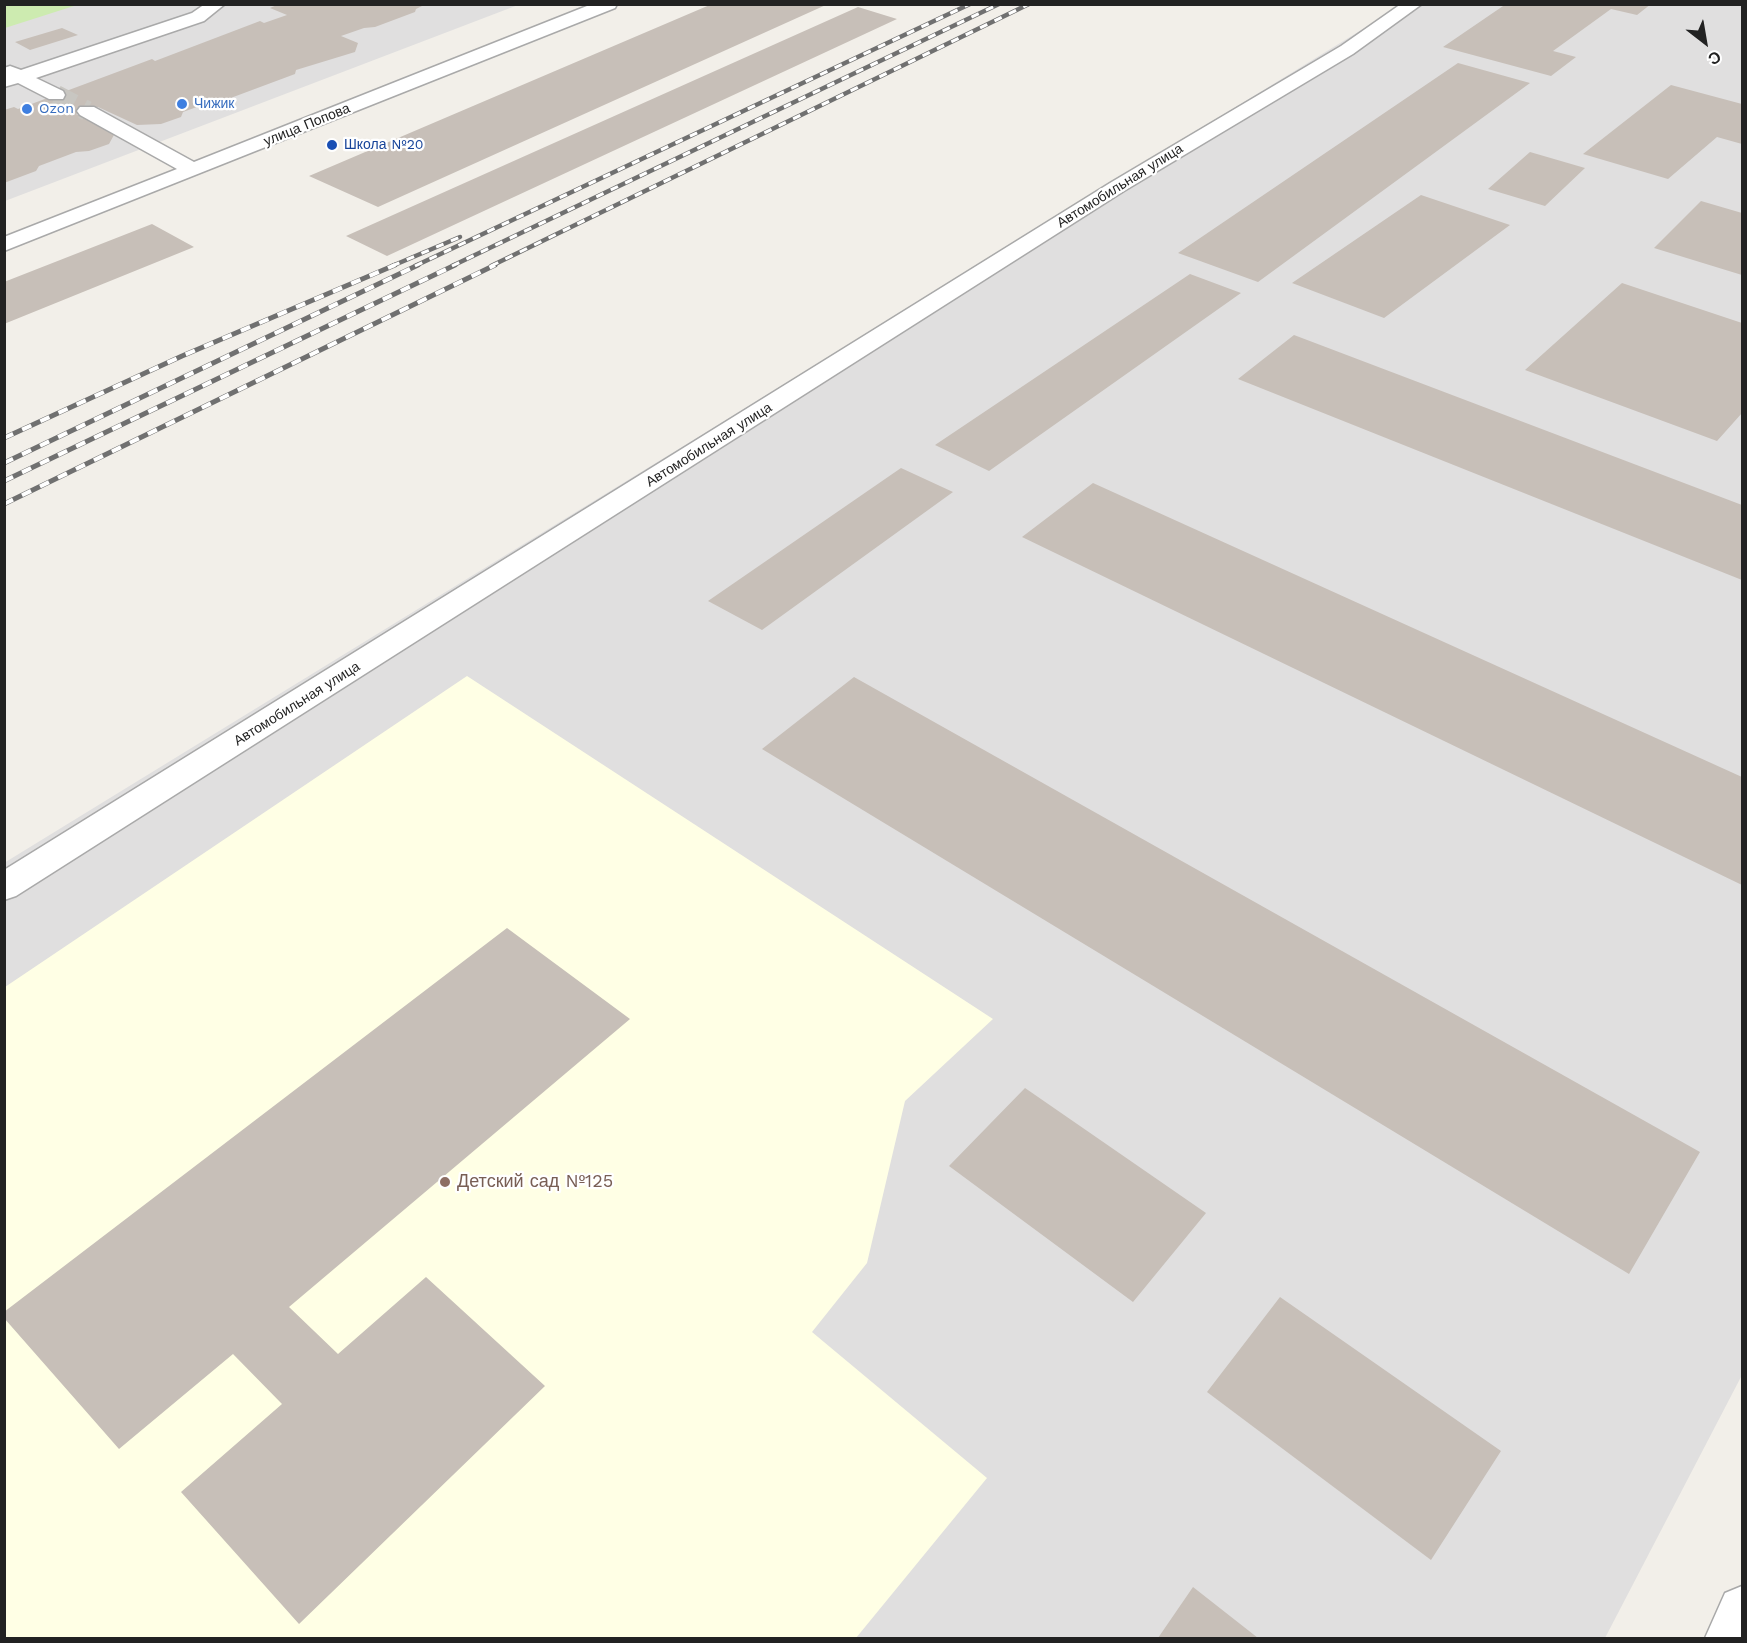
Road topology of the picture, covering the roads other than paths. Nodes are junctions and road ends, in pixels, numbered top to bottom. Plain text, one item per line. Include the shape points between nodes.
1 (217, 4) edge
2 (609, 4) edge
3 (1414, 4) edge
4 (10, 76) edge
5 (56, 95) tunnel mouth
6 (87, 111) tunnel mouth
7 (194, 170) junction
8 (4, 245) edge
9 (4, 887) edge
10 (1743, 1610) edge
11 (1729, 1638) edge

1 - 4 street via 198,16
2 - 7 street, улица Попова
3 - 9 street, Автомобильная улица via 1347,50 1117,187
4 - 5 street
6 - 7 street
7 - 8 street, улица Попова
10 - 11 street

